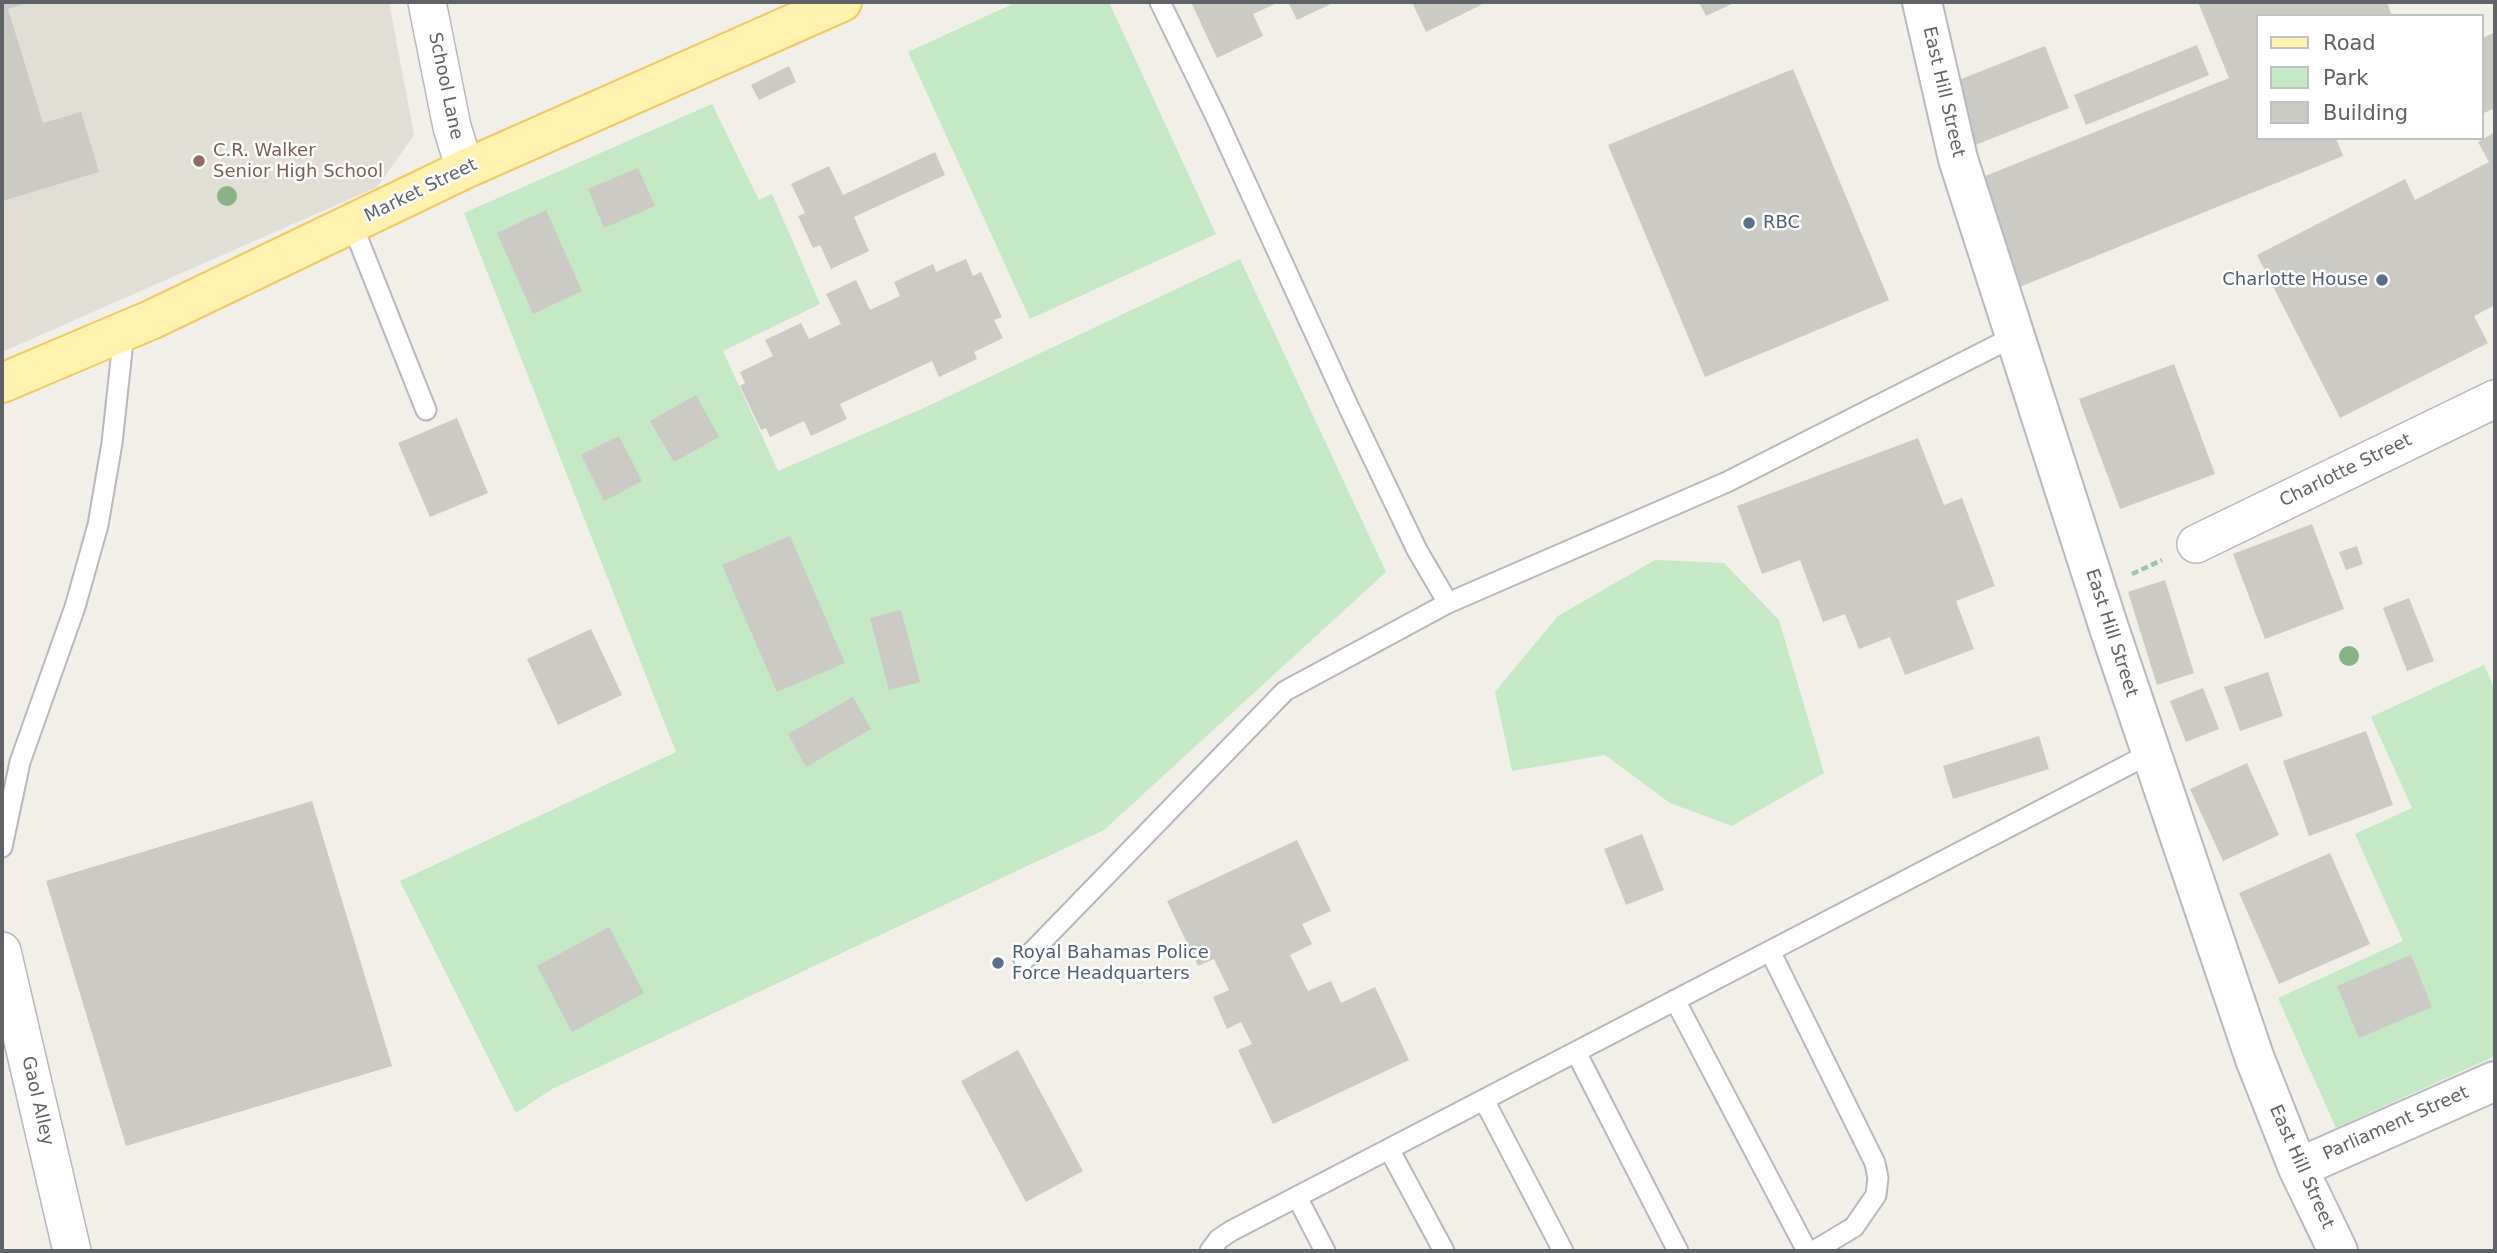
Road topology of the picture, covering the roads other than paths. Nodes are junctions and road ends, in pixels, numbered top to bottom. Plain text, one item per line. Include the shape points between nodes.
1 (427, 2) edge
2 (842, 2) edge
3 (1160, 2) edge
4 (1923, 2) edge
5 (465, 170) junction
6 (352, 224) junction
7 (124, 332) junction
8 (2015, 336) junction
9 (2, 383) edge
10 (2495, 398) edge
11 (426, 410) dead end
12 (2196, 544) road end
13 (1448, 603) junction
14 (2151, 753) junction
15 (2, 847) edge
16 (2, 950) edge
17 (1770, 951) junction
18 (1024, 960) dead end
19 (1675, 1000) junction
20 (1576, 1052) junction
21 (2495, 1081) edge
22 (1483, 1100) junction
23 (1389, 1149) junction
24 (2298, 1168) junction
25 (1297, 1197) junction
26 (72, 1251) edge
27 (1210, 1251) edge
28 (1325, 1251) edge
29 (1444, 1251) edge
30 (1563, 1251) edge
31 (1678, 1251) edge
32 (1807, 1251) edge
33 (1814, 1251) edge
34 (2338, 1251) edge

1 - 5 street, School Lane
2 - 5 main road, Market Street
3 - 13 lane via 1354,420
4 - 8 main road, East Hill Street via 1958,159
5 - 6 main road, Market Street
6 - 7 main road, Market Street
6 - 11 lane
7 - 9 main road, Market Street
7 - 15 lane via 97,525 75,607 20,762
8 - 13 lane via 1727,482
8 - 14 main road, East Hill Street
10 - 12 street, Charlotte Street
13 - 18 lane via 1285,691
14 - 17 lane
14 - 24 main road, East Hill Street via 2255,1059
16 - 26 street, Gaol Alley
17 - 19 lane
17 - 33 lane via 1875,1163 1878,1178 1876,1195 1854,1227
19 - 20 lane
19 - 32 lane
20 - 22 lane
20 - 31 lane
21 - 24 main road, Parliament Street
22 - 23 lane
22 - 30 lane
23 - 25 lane
23 - 29 lane
24 - 34 main road, East Hill Street
25 - 27 lane via 1231,1231
25 - 28 lane

